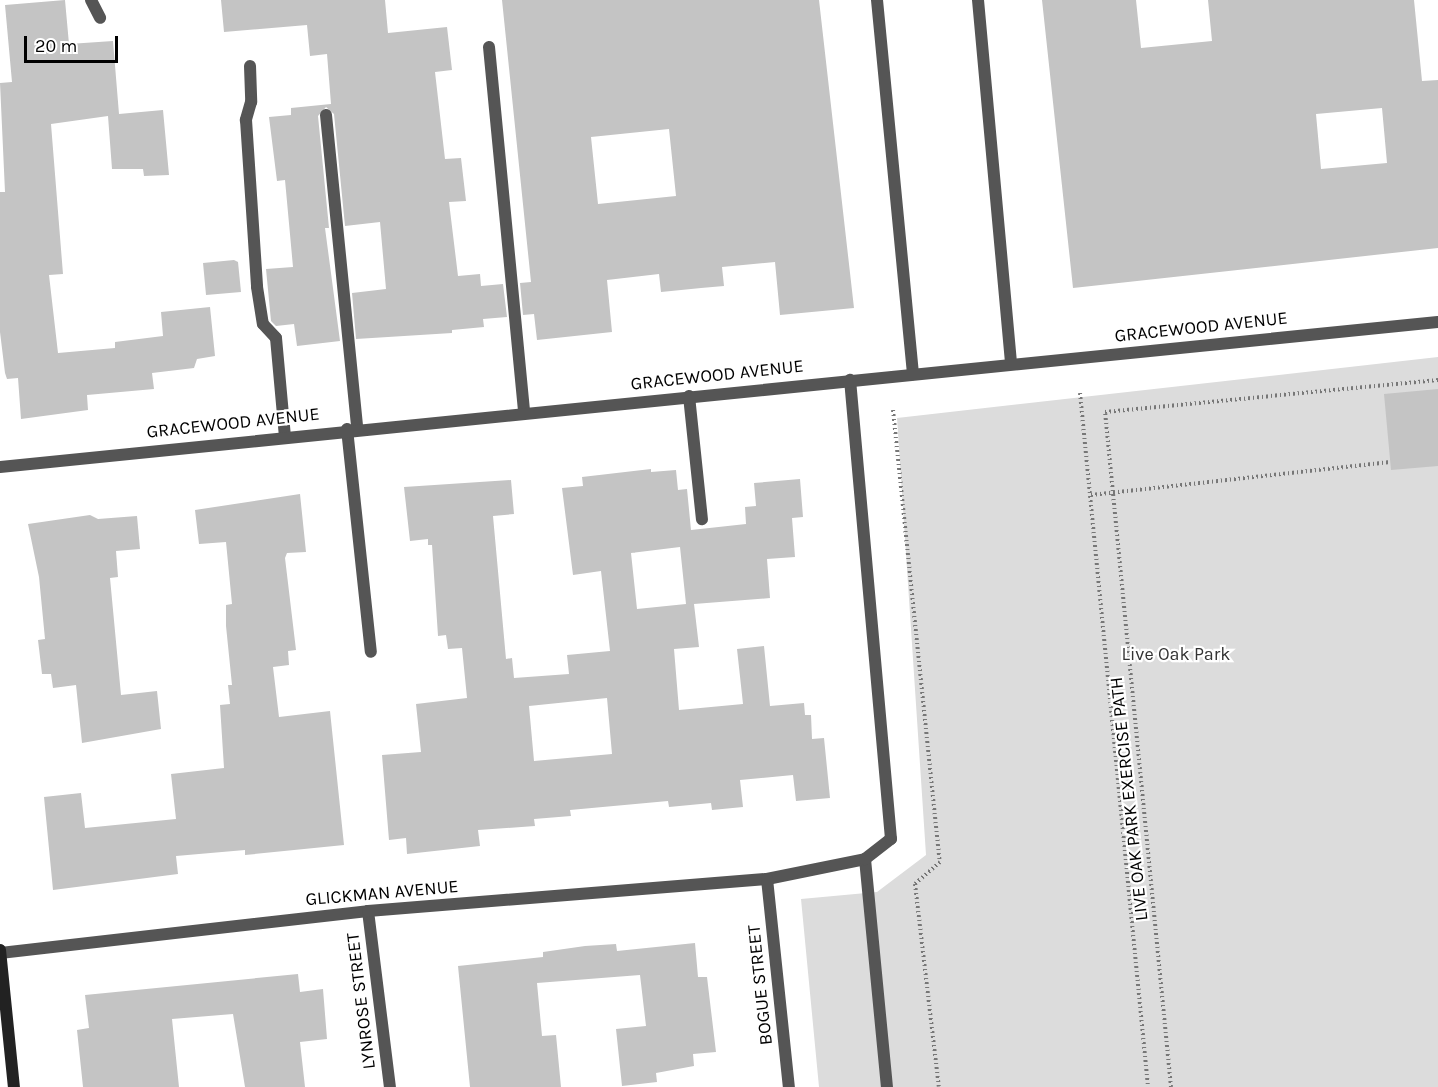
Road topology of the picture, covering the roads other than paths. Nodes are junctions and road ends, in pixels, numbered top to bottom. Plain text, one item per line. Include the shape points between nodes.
1 (92, 0) edge
2 (877, 0) edge
3 (978, 0) edge
4 (100, 18) dead end
5 (489, 47) dead end
6 (250, 66) dead end
7 (326, 115) dead end
8 (1438, 322) edge
9 (1011, 364) junction
10 (913, 374) junction
11 (850, 380) junction
12 (689, 396) junction
13 (524, 412) junction
14 (352, 429) junction
15 (285, 435) junction
16 (0, 467) edge
17 (702, 519) dead end
18 (371, 652) dead end
19 (865, 859) junction
20 (767, 879) junction
21 (368, 911) junction
22 (0, 952) edge
23 (14, 1087) edge
24 (390, 1087) edge
25 (789, 1087) edge
26 (887, 1087) edge

1 - 4 street
2 - 10 street
3 - 9 street
5 - 13 street
6 - 15 street via 251,102 246,120 257,287 262,324 276,338
7 - 14 street
8 - 9 street, GRACEWOOD AVENUE
9 - 10 street, GRACEWOOD AVENUE
10 - 11 street, GRACEWOOD AVENUE
11 - 12 street, GRACEWOOD AVENUE
11 - 19 street via 891,839
12 - 13 street, GRACEWOOD AVENUE
12 - 17 street
13 - 14 street, GRACEWOOD AVENUE
14 - 15 street, GRACEWOOD AVENUE
14 - 18 street
15 - 16 street, GRACEWOOD AVENUE
19 - 20 street, GLICKMAN AVENUE
19 - 26 street
20 - 21 street, GLICKMAN AVENUE
20 - 25 street, BOGUE STREET
21 - 22 street, GLICKMAN AVENUE
21 - 24 street, LYNROSE STREET
22 - 23 street

